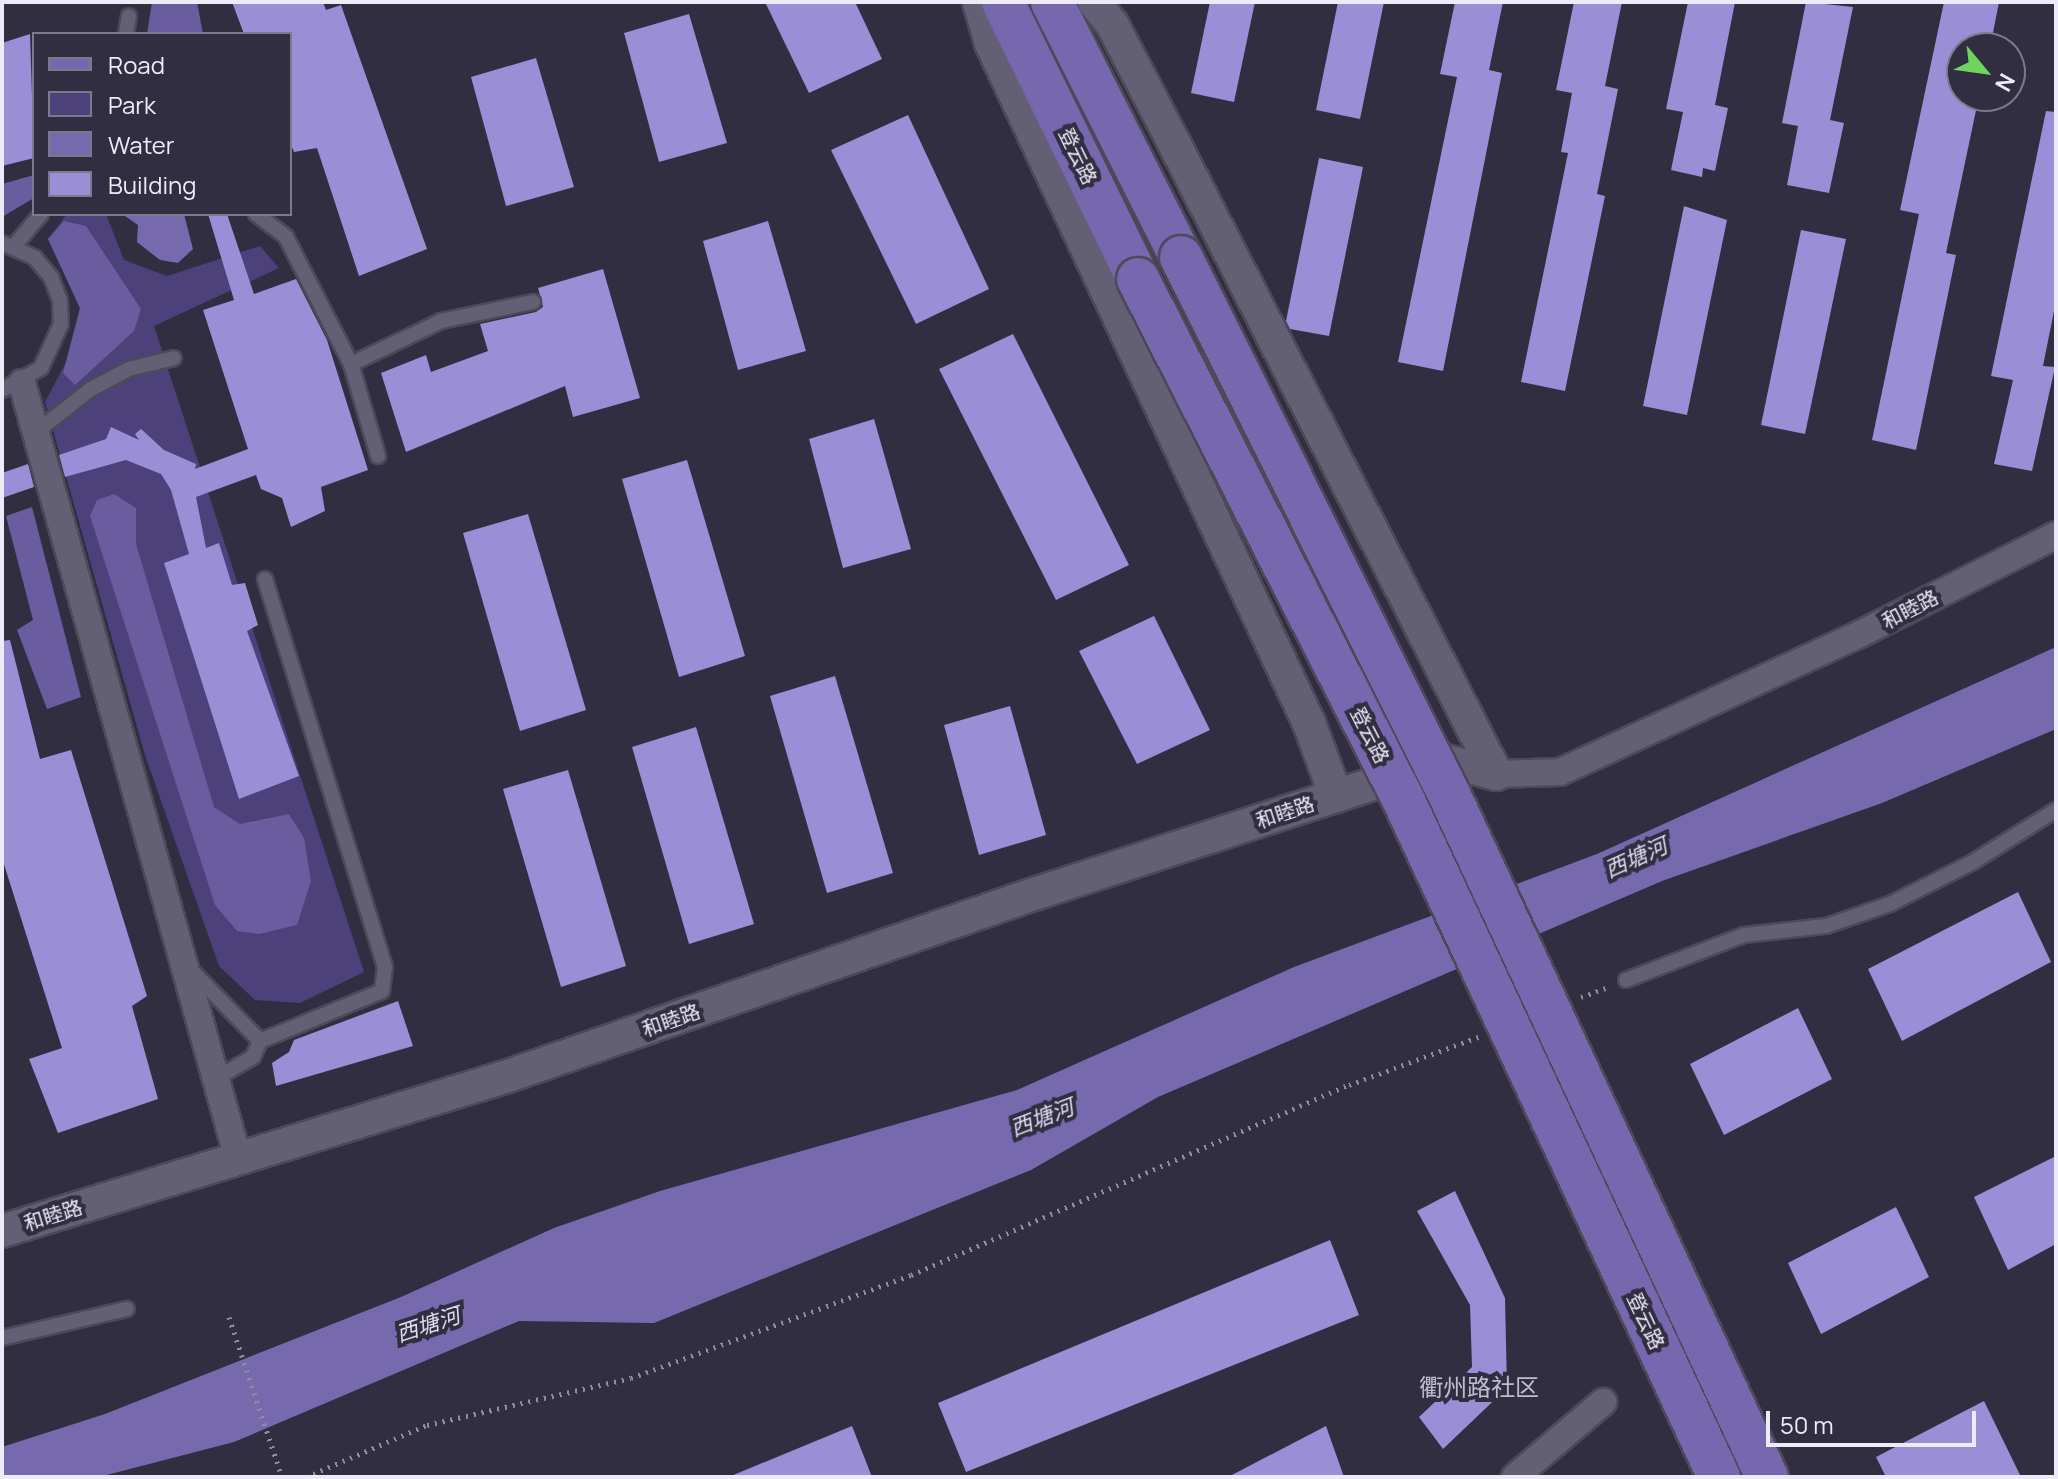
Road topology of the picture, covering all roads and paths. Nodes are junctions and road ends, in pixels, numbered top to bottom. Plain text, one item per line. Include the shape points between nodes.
1 (979, 2) edge
2 (1003, 2) edge
3 (1052, 2) edge
4 (1094, 2) edge
5 (129, 16) dead end
6 (126, 32) edge
7 (39, 216) edge
8 (259, 216) edge
9 (8, 244) edge
10 (533, 302) dead end
11 (174, 358) dead end
12 (351, 364) junction
13 (12, 387) edge
14 (35, 433) junction
15 (378, 456) dead end
16 (2056, 535) edge
17 (265, 579) dead end
18 (1496, 774) junction
19 (1336, 796) junction
20 (2056, 810) edge
21 (182, 961) junction
22 (1626, 980) joint
23 (1571, 1001) dead end
24 (1489, 1033) dead end
25 (260, 1041) junction
26 (215, 1079) junction
27 (238, 1158) junction
28 (2, 1231) edge
29 (127, 1309) dead end
30 (229, 1317) dead end
31 (2, 1338) edge
32 (1603, 1402) dead end
33 (281, 1474) edge
34 (306, 1477) edge
35 (1515, 1477) edge
36 (1719, 1477) edge
37 (1767, 1477) edge

1 - 19 street via 991,43 1302,708
2 - 36 main road, 登云路, bridge via 1403,799
3 - 37 main road, bridge via 1448,792
4 - 18 street via 1112,24
5 - 6 lane
7 - 9 lane
8 - 12 lane via 286,237
9 - 13 lane via 35,258 60,300 55,348 41,368
10 - 12 lane via 441,321
11 - 14 lane via 116,376
12 - 15 lane
13 - 14 street
14 - 21 street
16 - 18 street, 和睦路 via 1862,633 1560,772
17 - 25 lane via 385,967 382,991
18 - 19 street, 和睦路 via 1446,761
19 - 27 street, 和睦路 via 508,1076
20 - 22 lane via 1973,862 1890,904 1826,926 1744,935
21 - 25 lane
21 - 26 street
22 - 23 path
24 - 34 path via 1349,1085 911,1275 631,1378 427,1425
25 - 26 lane via 253,1057
26 - 27 street
27 - 28 street, 和睦路
29 - 31 lane
30 - 33 path
32 - 35 street

